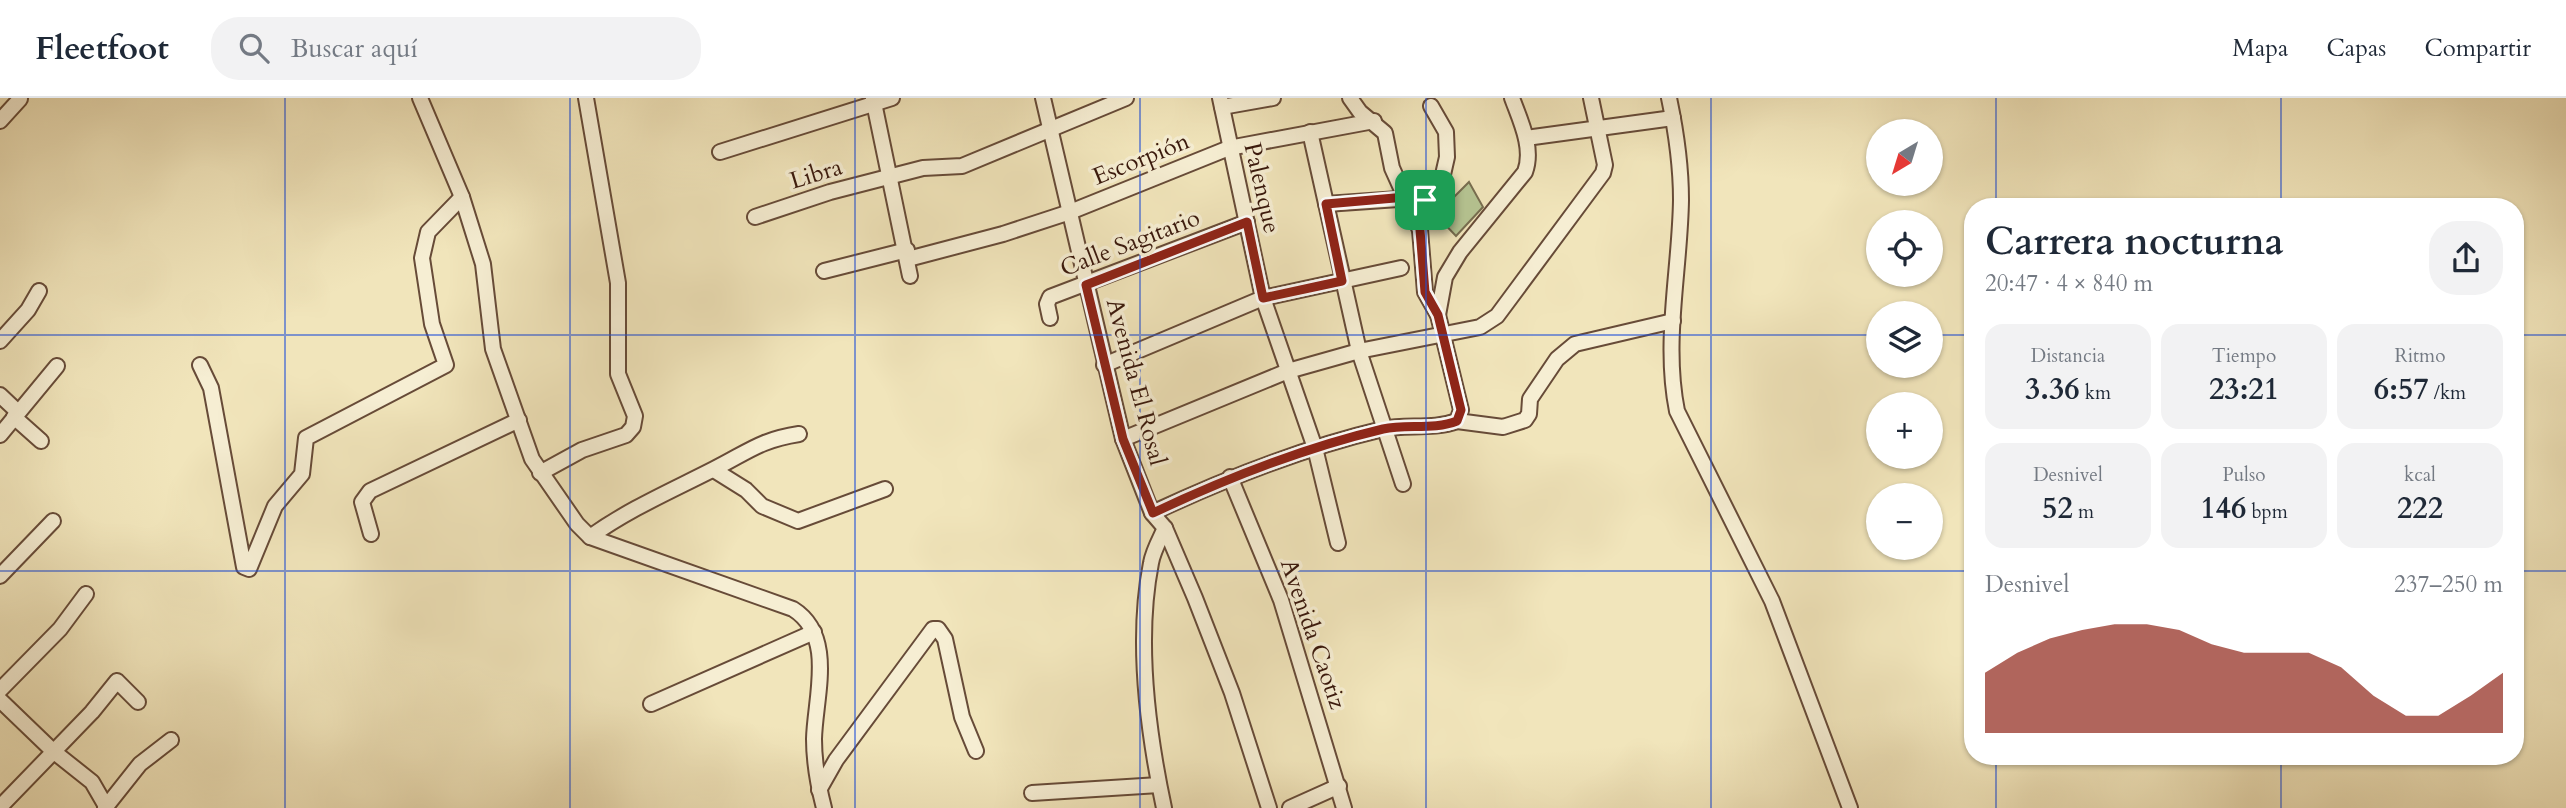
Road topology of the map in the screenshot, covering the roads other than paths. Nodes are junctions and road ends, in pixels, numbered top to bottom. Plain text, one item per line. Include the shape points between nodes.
1 (420, 98) edge
2 (586, 98) edge
3 (892, 98) edge
4 (1043, 98) edge
5 (1126, 98) edge
6 (1272, 98) edge
7 (1350, 98) edge
8 (1512, 98) edge
9 (1591, 98) edge
10 (1669, 98) edge
11 (20, 99) edge
12 (873, 101) edge
13 (1221, 103) edge
14 (1431, 106) dead end
15 (1673, 118) junction
16 (0, 121) edge
17 (1374, 121) junction
18 (1598, 126) junction
19 (1050, 128) junction
20 (1310, 132) junction
21 (1526, 138) junction
22 (1229, 148) junction
23 (720, 152) dead end
24 (891, 176) junction
25 (462, 197) junction
26 (1406, 197) junction
27 (1425, 200) junction
28 (1326, 204) junction
29 (1070, 212) junction
30 (755, 217) dead end
31 (1247, 222) junction
32 (1420, 230) junction
33 (907, 254) junction
34 (1401, 268) dead end
35 (824, 271) dead end
36 (910, 276) dead end
37 (1342, 281) junction
38 (1086, 285) junction
39 (39, 290) dead end
40 (1263, 298) junction
41 (1438, 315) junction
42 (1050, 318) dead end
43 (1673, 321) junction
44 (1443, 334) junction
45 (0, 341) edge
46 (1359, 351) junction
47 (200, 365) dead end
48 (1104, 365) junction
49 (58, 366) dead end
50 (1288, 371) junction
51 (0, 395) edge
52 (16, 414) junction
53 (1459, 416) junction
54 (519, 420) junction
55 (1386, 429) junction
56 (0, 435) edge
57 (799, 435) dead end
58 (1123, 439) junction
59 (41, 441) dead end
60 (1315, 448) junction
61 (714, 470) junction
62 (540, 472) junction
63 (1230, 477) junction
64 (1403, 484) dead end
65 (885, 489) dead end
66 (1153, 513) junction
67 (53, 521) dead end
68 (1165, 528) junction
69 (371, 534) dead end
70 (590, 537) junction
71 (1338, 543) dead end
72 (0, 576) edge
73 (86, 594) dead end
74 (814, 632) junction
75 (0, 690) edge
76 (0, 701) edge
77 (138, 702) dead end
78 (650, 704) dead end
79 (171, 740) dead end
80 (53, 751) junction
81 (976, 751) dead end
82 (1159, 785) junction
83 (1339, 786) junction
84 (820, 790) junction
85 (1032, 793) dead end
86 (0, 807) edge
87 (106, 808) edge
88 (824, 808) edge
89 (1164, 808) edge
90 (1269, 808) edge
91 (1290, 808) edge
92 (1344, 808) edge
93 (1850, 808) edge

1 - 25 street
2 - 62 street via 618,283 618,374 635,415 626,435 582,450
3 - 12 street
4 - 19 street, Avenida El Rosal
5 - 19 street
6 - 13 street
7 - 17 street
8 - 21 street
9 - 18 street
10 - 15 street
11 - 16 street
12 - 23 street
12 - 24 street
13 - 22 street, Palenque
14 - 27 street via 1446,132 1447,157 1442,178
15 - 18 street
15 - 43 street via 1681,200
17 - 20 street, Escorpión
17 - 26 street via 1385,133 1392,168
18 - 21 street
18 - 44 street via 1604,173 1497,316 1480,327
19 - 24 street, Libra via 962,166
19 - 29 street, Avenida El Rosal
20 - 22 street, Escorpión
20 - 28 street
21 - 41 street via 1529,161 1525,172 1460,252 1445,277
22 - 29 street, Escorpión
22 - 31 street, Palenque
24 - 30 street, Libra
24 - 33 street
25 - 47 street via 428,232 422,258 432,324 446,365 306,438 302,474 275,506 249,569 244,567 211,388
25 - 54 street via 484,264 494,349
26 - 27 street
26 - 28 street
26 - 32 street
27 - 32 street
28 - 37 street
29 - 33 street, Escorpión via 1003,234
29 - 38 street, Avenida El Rosal
31 - 38 street, Calle Sagitario
31 - 40 street, Palenque
32 - 41 street via 1425,292
33 - 35 street, Escorpión
33 - 36 street
34 - 37 street
37 - 40 street
37 - 46 street
38 - 42 street, Calle Sagitario via 1047,300
38 - 48 street, Avenida El Rosal
39 - 45 street
40 - 48 street
40 - 50 street, Palenque
41 - 44 street
43 - 53 street via 1575,344 1557,359 1530,400 1525,420 1503,427
43 - 93 street via 1677,411 1772,601
44 - 46 street
44 - 53 street
46 - 50 street
46 - 55 street
48 - 58 street, Avenida El Rosal
49 - 52 street
50 - 58 street
50 - 60 street, Palenque
51 - 52 street
52 - 56 street
52 - 59 street
53 - 55 street via 1447,425
54 - 62 street
54 - 69 street via 370,491 362,502
55 - 60 street
55 - 64 street
57 - 61 street via 769,439
58 - 66 street, Avenida El Rosal
60 - 63 street
60 - 71 street, Palenque
61 - 65 street via 762,506 798,521
61 - 70 street via 641,503
62 - 70 street
63 - 66 street
63 - 83 street, Avenida Caotiz via 1281,600
66 - 68 street, Avenida El Rosal
67 - 72 street
68 - 82 street via 1151,561 1144,627
68 - 90 street, Avenida El Rosal via 1232,693
70 - 74 street via 793,608
73 - 75 street via 60,629
74 - 78 street
74 - 84 street via 821,673 814,739
76 - 80 street
77 - 80 street via 117,681
79 - 87 street via 140,764
80 - 86 street
80 - 87 street via 92,782
81 - 84 street via 962,717 946,639 933,629 836,760
82 - 85 street
82 - 89 street
83 - 91 street
83 - 92 street, Avenida Caotiz
84 - 88 street

